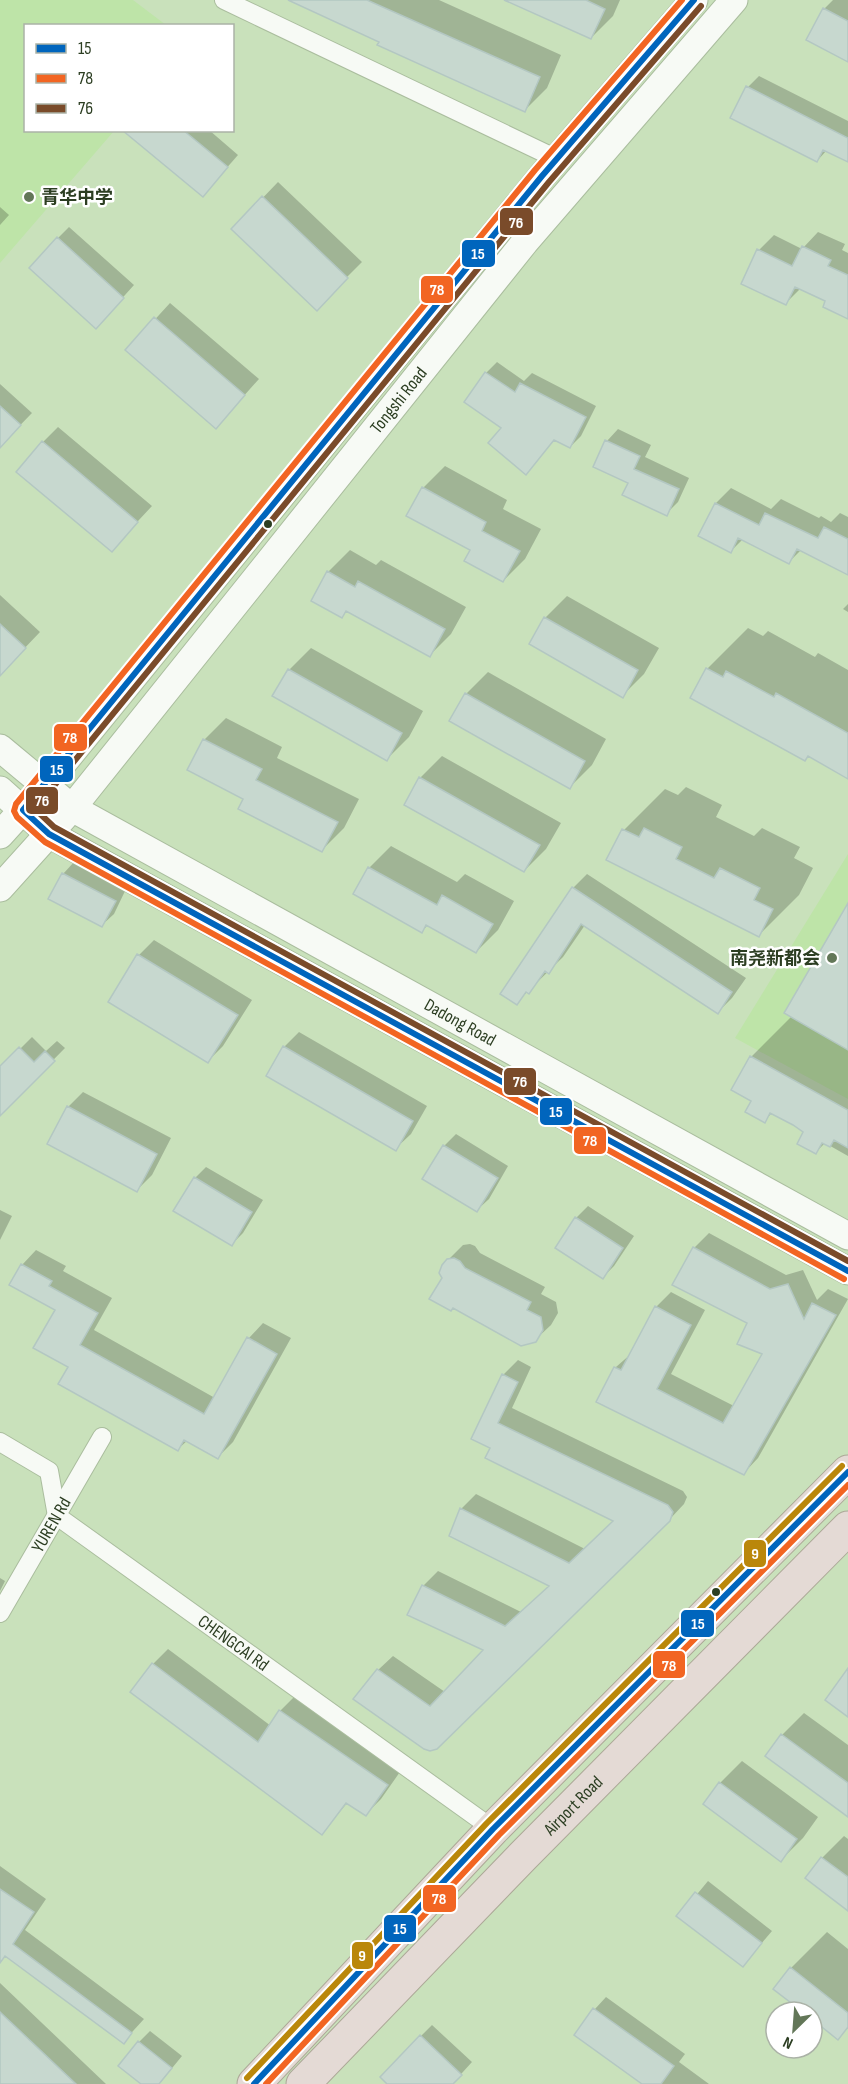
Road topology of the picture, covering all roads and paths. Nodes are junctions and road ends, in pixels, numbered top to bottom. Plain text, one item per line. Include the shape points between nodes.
1 (224, 0) edge
2 (694, 0) edge
3 (734, 0) edge
4 (261, 8) edge
5 (557, 159) junction
6 (0, 748) edge
7 (46, 784) junction
8 (0, 790) edge
9 (72, 808) junction
10 (23, 810) junction
11 (49, 834) junction
12 (0, 835) edge
13 (0, 888) edge
14 (848, 1236) edge
15 (848, 1271) edge
16 (102, 1437) dead end
17 (0, 1442) edge
18 (848, 1472) edge
19 (57, 1516) junction
20 (848, 1528) edge
21 (0, 1613) edge
22 (493, 1829) junction
23 (254, 2084) edge
24 (303, 2084) edge

1 - 4 street
2 - 5 main road, Tongshi Road
3 - 9 main road, Tongshi Road via 525,243
4 - 5 street
5 - 7 main road, Tongshi Road
6 - 7 main road
7 - 9 main road, Dadong Road
7 - 10 main road, Tongshi Road
8 - 10 main road
9 - 11 main road, Tongshi Road
9 - 14 main road, Dadong Road
10 - 11 main road, Dadong Road
10 - 12 main road
11 - 13 main road
11 - 15 main road, Dadong Road
16 - 19 street, YUREN Rd
17 - 19 street via 49,1471
18 - 22 highway
19 - 21 street, YUREN Rd
19 - 22 street, CHENGCAI Rd
20 - 24 highway, Airport Road
22 - 23 highway

